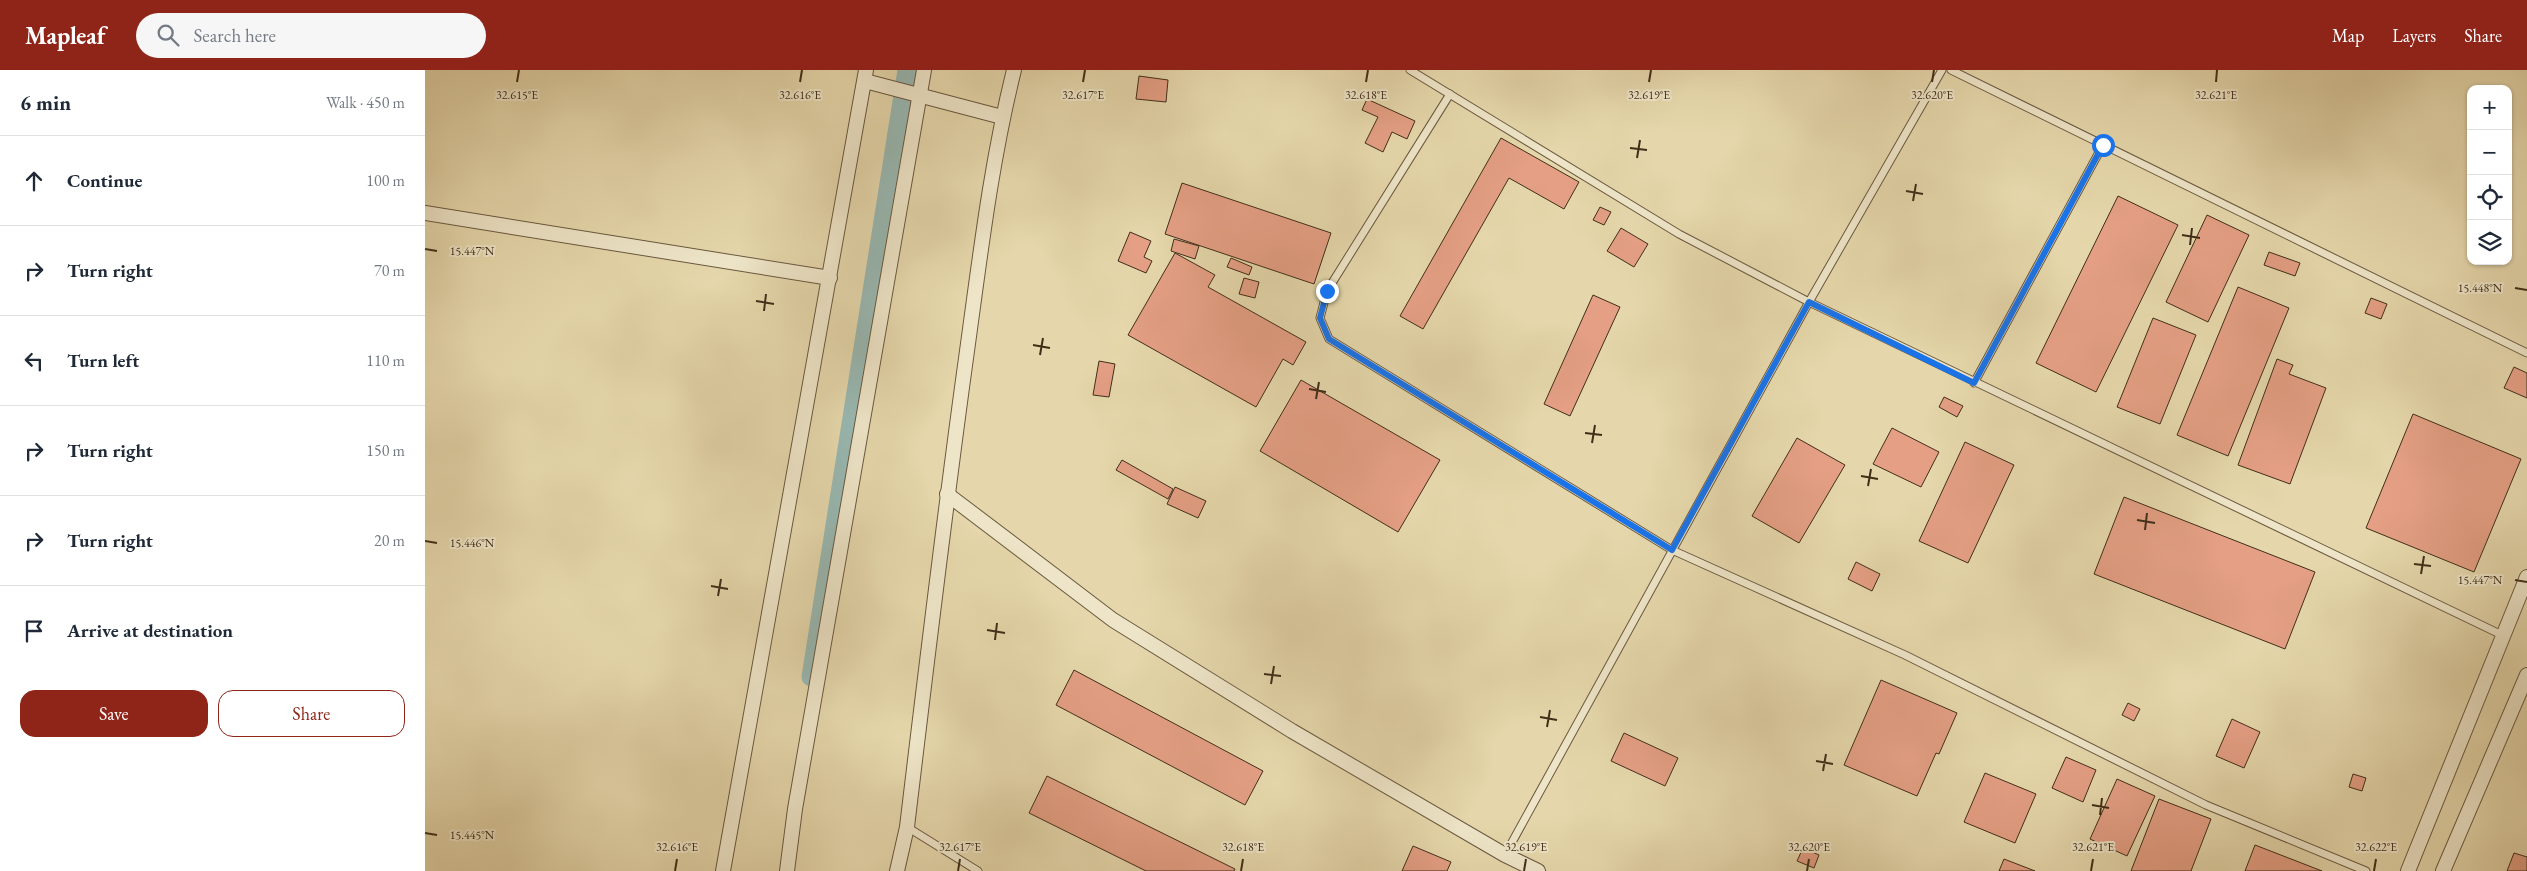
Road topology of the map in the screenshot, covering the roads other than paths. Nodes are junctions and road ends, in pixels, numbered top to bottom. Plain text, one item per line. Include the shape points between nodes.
1 (923, 70) edge
2 (1014, 70) edge
3 (1410, 70) edge
4 (1942, 70) edge
5 (1951, 70) edge
6 (866, 75) edge
7 (1450, 94) junction
8 (920, 95) junction
9 (1003, 117) junction
10 (2103, 145) junction
11 (425, 213) edge
12 (830, 278) junction
13 (1809, 302) junction
14 (2527, 353) edge
15 (1974, 383) junction
16 (947, 494) junction
17 (1672, 550) junction
18 (2527, 577) edge
19 (2504, 636) junction
20 (2527, 675) edge
21 (907, 828) junction
22 (1505, 855) junction
23 (723, 871) edge
24 (787, 871) edge
25 (897, 871) edge
26 (978, 871) edge
27 (1538, 871) edge
28 (2366, 871) edge
29 (2408, 871) edge
30 (2443, 871) edge

1 - 8 street
2 - 9 street
3 - 7 lane
4 - 13 lane
5 - 10 lane
6 - 8 street
6 - 12 street
7 - 13 lane via 1679,234
7 - 17 lane via 1327,291 1320,318 1329,339
8 - 9 street
8 - 24 street
9 - 16 street via 981,248
10 - 14 lane
10 - 15 lane
11 - 12 street
12 - 23 street
13 - 15 lane
13 - 17 lane
15 - 19 lane
16 - 21 street
16 - 22 street via 1113,620 1292,732
17 - 22 lane
17 - 28 lane via 1905,655 2206,805
18 - 19 street
19 - 29 street
20 - 30 street
21 - 25 street
21 - 26 lane
22 - 27 street

